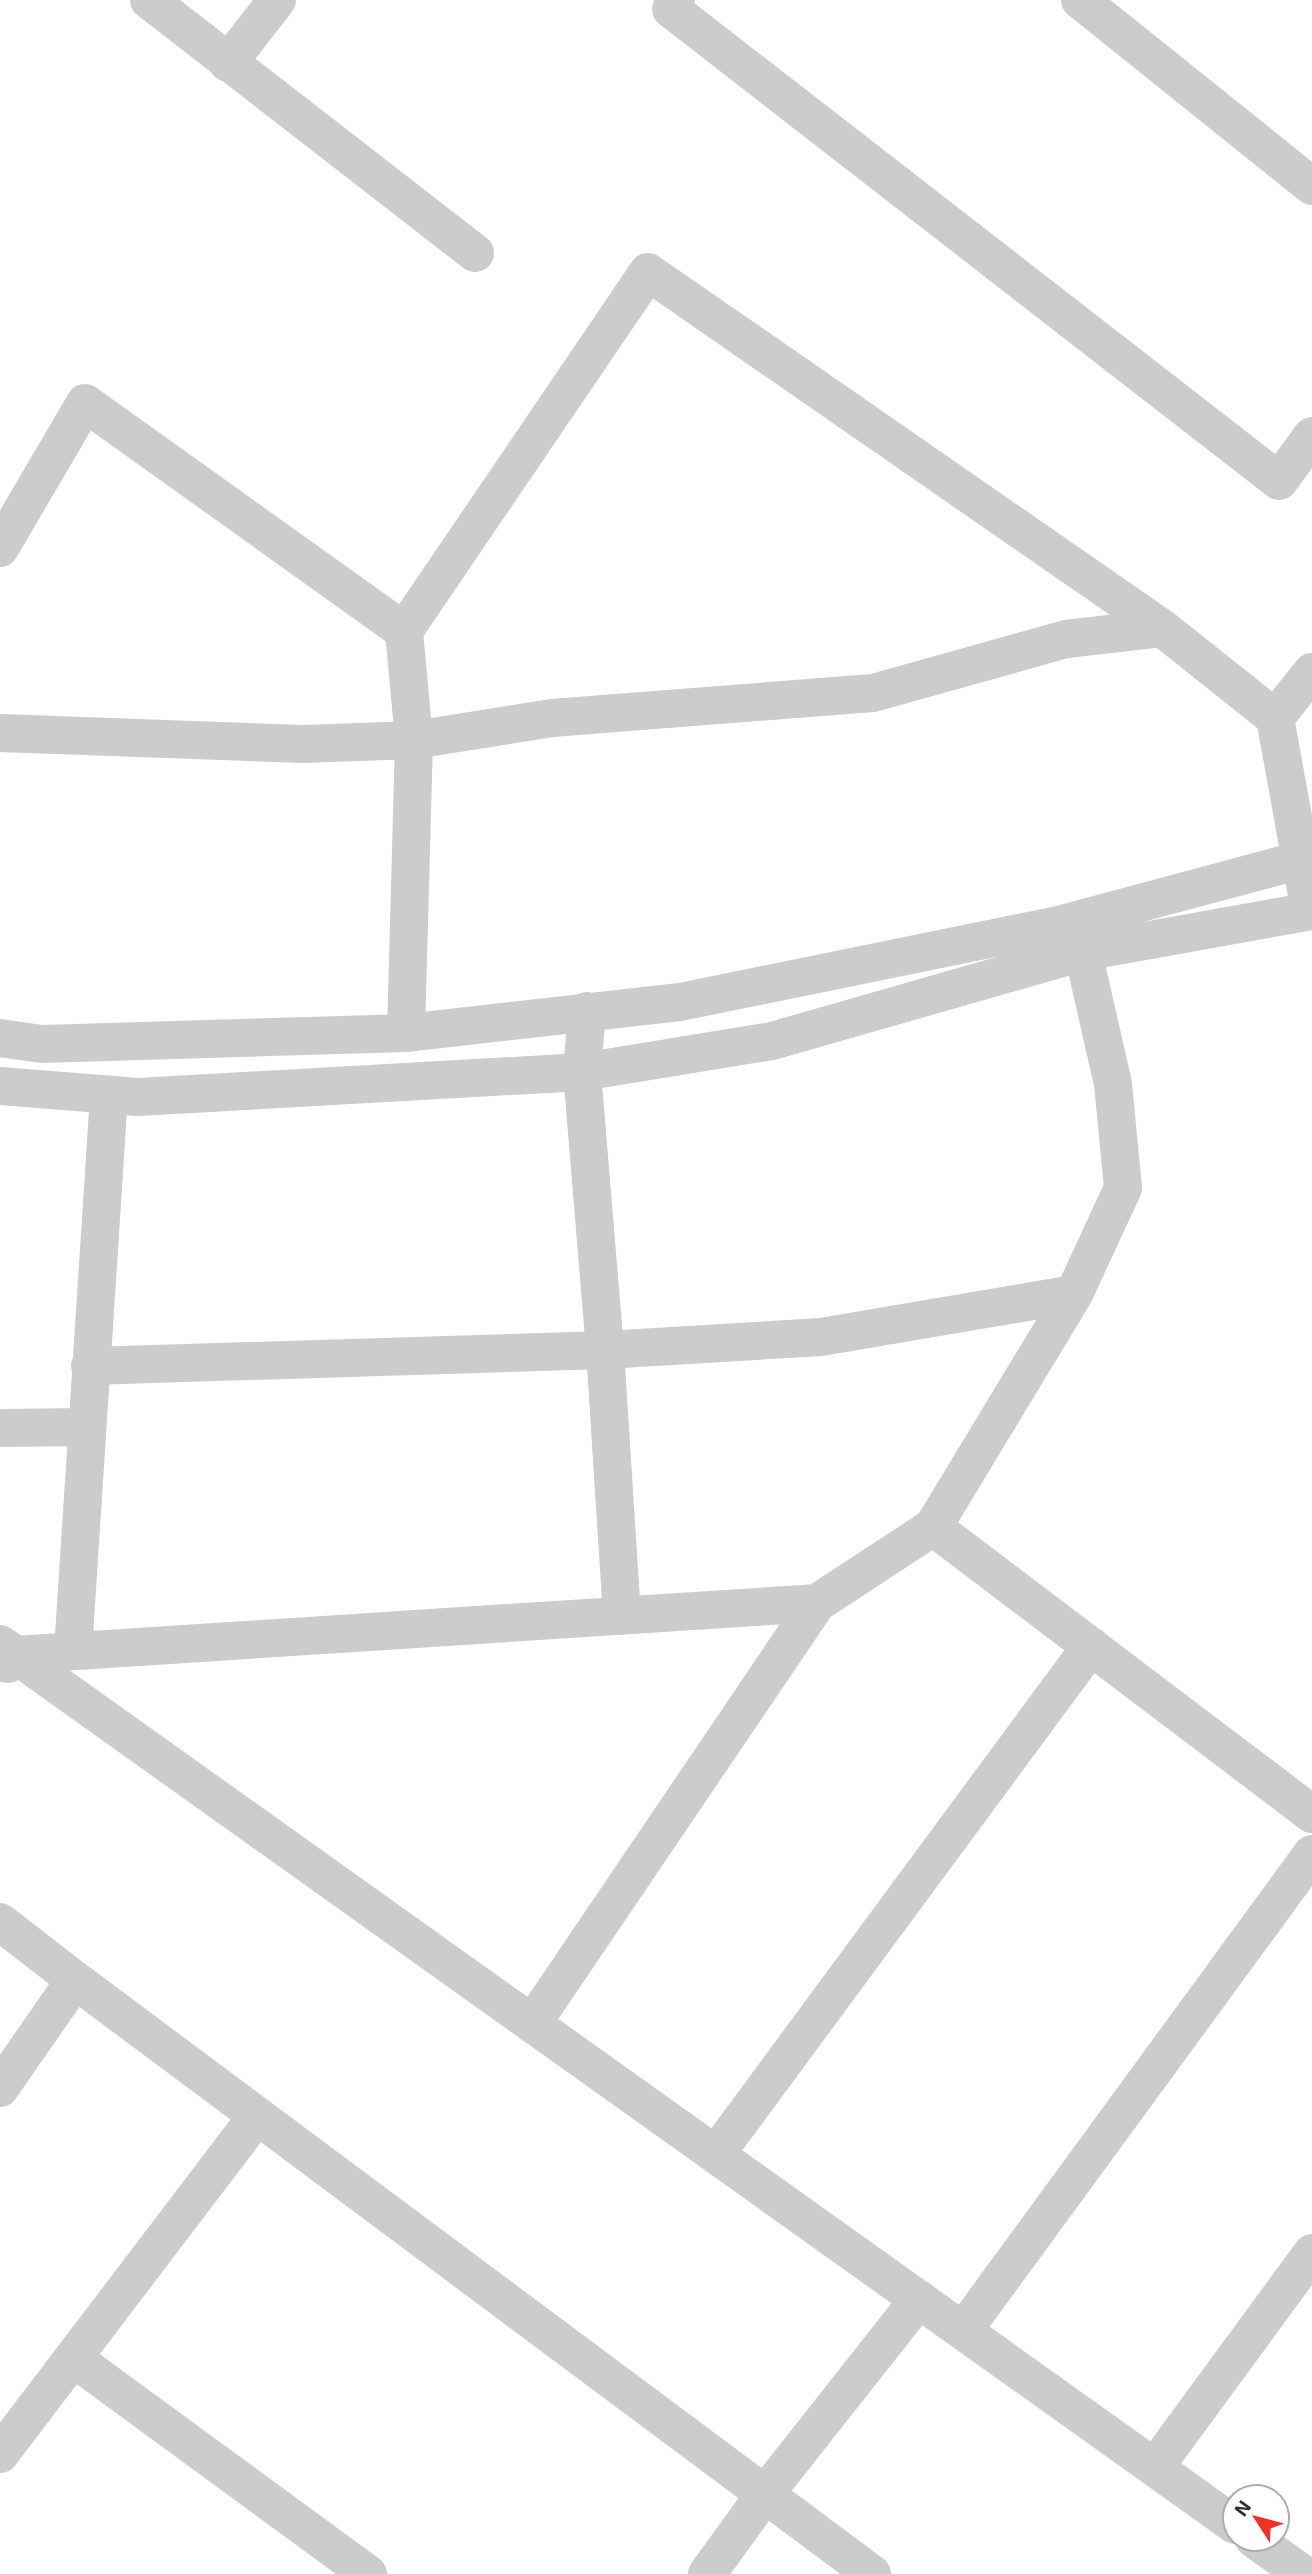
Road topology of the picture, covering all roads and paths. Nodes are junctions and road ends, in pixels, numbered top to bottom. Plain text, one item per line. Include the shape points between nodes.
1 (149, 0) edge
2 (276, 0) edge
3 (1080, 0) edge
4 (669, 3) edge
5 (228, 63) junction
6 (1312, 187) edge
7 (475, 253) dead end
8 (1312, 436) edge
9 (0, 548) edge
10 (1162, 628) junction
11 (404, 631) junction
12 (1312, 672) edge
13 (1275, 718) junction
14 (0, 733) edge
15 (414, 740) junction
16 (1306, 858) edge
17 (1311, 911) edge
18 (1083, 952) junction
19 (587, 1011) junction
20 (406, 1033) junction
21 (0, 1038) edge
22 (582, 1072) junction
23 (0, 1086) edge
24 (109, 1095) junction
25 (1074, 1294) junction
26 (605, 1350) junction
27 (90, 1366) junction
28 (87, 1427) junction
29 (0, 1428) edge
30 (933, 1527) junction
31 (817, 1603) junction
32 (622, 1616) junction
33 (1091, 1646) junction
34 (73, 1651) junction
35 (5, 1658) edge
36 (1312, 1814) edge
37 (1312, 1854) edge
38 (0, 1922) edge
39 (75, 1980) junction
40 (532, 2024) junction
41 (0, 2088) edge
42 (257, 2116) junction
43 (716, 2154) junction
44 (1312, 2253) edge
45 (919, 2299) junction
46 (964, 2331) junction
47 (73, 2358) junction
48 (0, 2454) edge
49 (1155, 2467) junction
50 (765, 2494) junction
51 (1221, 2515) edge
52 (1274, 2553) edge
53 (369, 2574) edge
54 (707, 2574) edge
55 (872, 2574) edge
56 (1303, 2574) edge

1 - 5 street
2 - 5 street
3 - 6 street
4 - 8 street via 1279,481
5 - 7 street
9 - 11 street via 85,403
10 - 11 street via 648,272
10 - 13 street
10 - 15 street via 1066,639 873,693 552,718
11 - 15 street
12 - 13 street
13 - 16 street
14 - 15 street via 303,744
15 - 20 street
16 - 17 street
16 - 19 street via 1058,925 680,1002
17 - 18 street
18 - 22 street via 772,1041
18 - 25 street via 1113,1084 1123,1188
19 - 20 street
19 - 22 street
20 - 21 street via 42,1044
22 - 24 street
22 - 26 street
23 - 24 street
24 - 27 street
25 - 26 street via 821,1337
25 - 30 street
26 - 27 street
26 - 32 street
27 - 28 street
28 - 29 street
28 - 34 street
30 - 31 street
30 - 33 street
31 - 32 street
31 - 40 street
32 - 34 street
33 - 36 street
33 - 43 street
34 - 35 street
35 - 40 street
37 - 46 street
38 - 39 street
39 - 41 street
39 - 42 street
40 - 43 street
42 - 47 street
42 - 50 street
43 - 45 street
44 - 49 street
45 - 46 street
45 - 50 street
46 - 49 street
47 - 48 street
47 - 53 street
49 - 51 street
50 - 54 street
50 - 55 street
52 - 56 street

